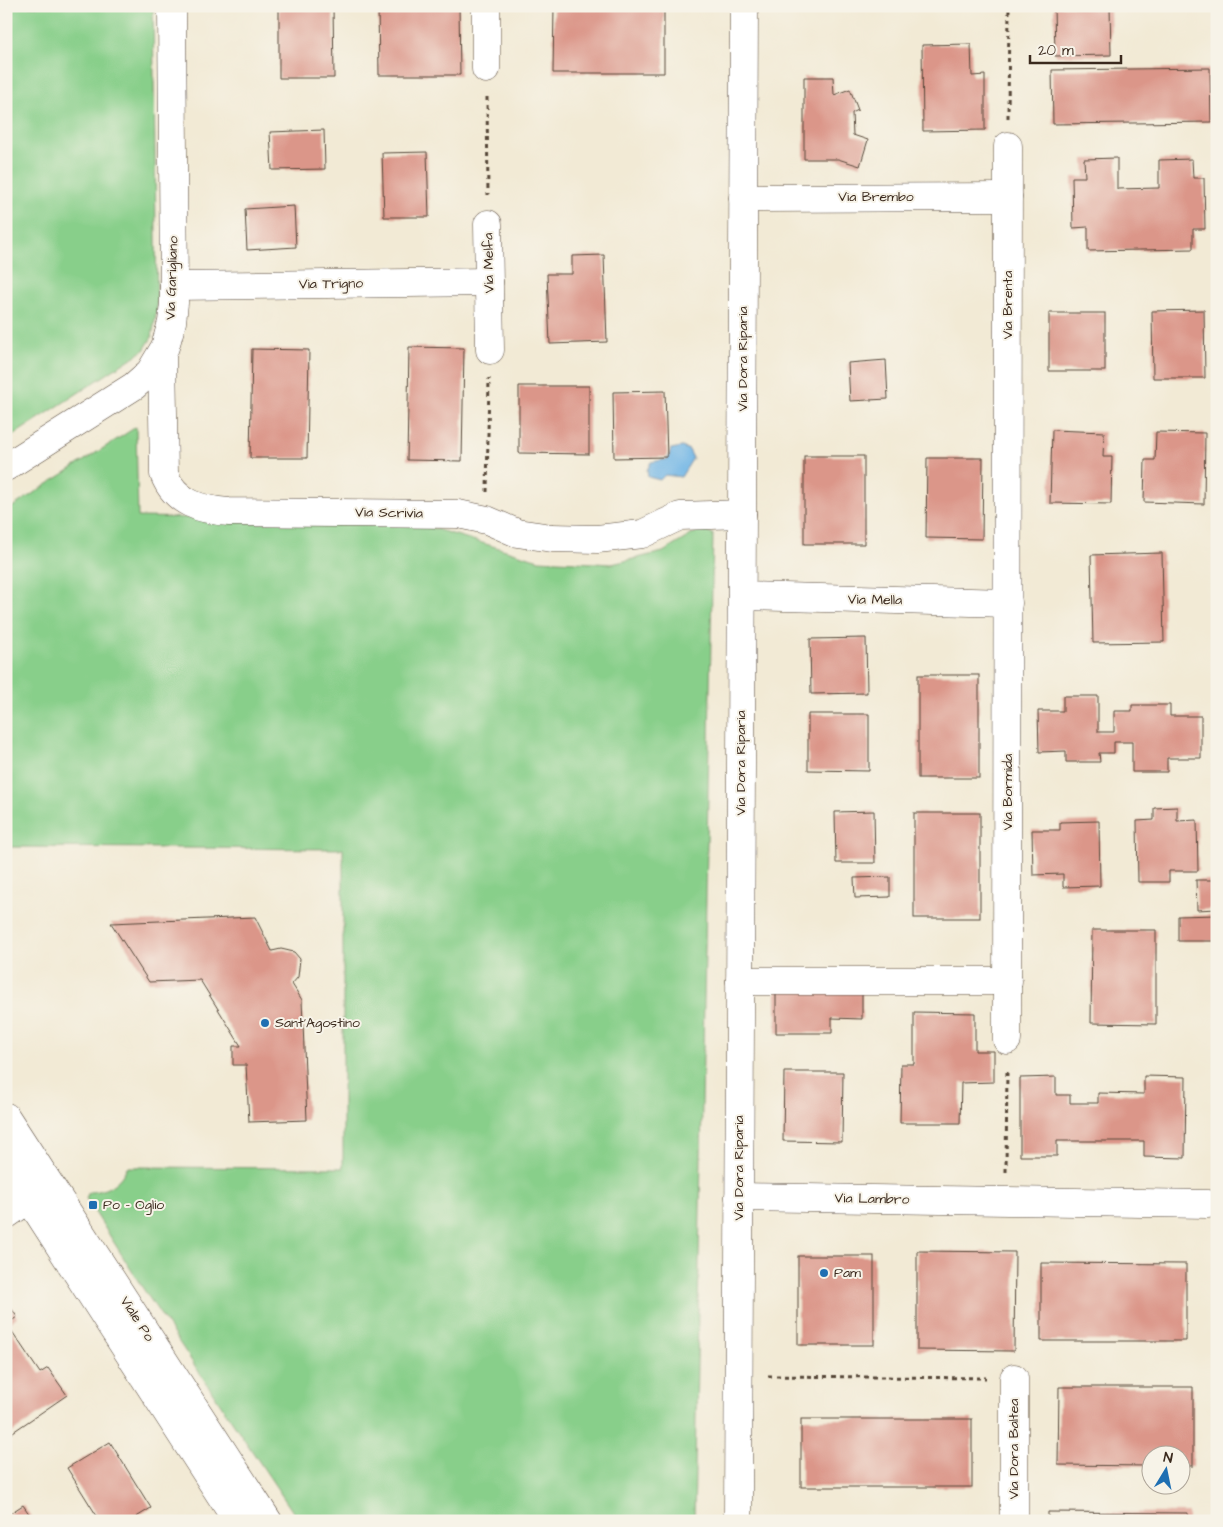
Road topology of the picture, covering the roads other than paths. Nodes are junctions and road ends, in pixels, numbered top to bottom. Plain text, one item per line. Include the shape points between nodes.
1 (172, 6) edge
2 (486, 6) edge
3 (744, 6) edge
4 (486, 68) road end
5 (1008, 146) road end
6 (1008, 197) junction
7 (743, 198) junction
8 (488, 224) road end
9 (489, 282) junction
10 (174, 286) junction
11 (490, 350) road end
12 (162, 354) junction
13 (6, 467) edge
14 (742, 514) junction
15 (742, 596) junction
16 (1008, 603) junction
17 (740, 981) junction
18 (1008, 981) junction
19 (1007, 1040) road end
20 (6, 1117) edge
21 (6, 1163) edge
22 (40, 1192) junction
23 (739, 1197) junction
24 (1208, 1204) dead end
25 (6, 1215) edge
26 (1014, 1378) road end
27 (263, 1519) edge
28 (237, 1521) edge
29 (738, 1521) edge
30 (1014, 1521) edge

1 - 10 street, Via Garigliano
2 - 4 street
3 - 7 street, Via Dora Riparia
5 - 6 street, Via Brenta
6 - 7 street, Via Brembo
6 - 16 street, Via Brenta
7 - 14 street, Via Dora Riparia
8 - 9 street, Via Melfa
9 - 10 street, Via Trigno
9 - 11 street, Via Melfa
10 - 12 street, Via Garigliano via 172,322
12 - 13 street, Via Garigliano via 150,372 134,386
12 - 14 street, Via Scrivia via 164,474 172,491 188,503 220,511 458,514 487,520 517,533 552,538 642,534 680,516
14 - 15 street, Via Dora Riparia
15 - 16 street, Via Mella
15 - 17 street, Via Dora Riparia
16 - 18 street, Via Bormida
17 - 18 street
17 - 23 street, Via Dora Riparia
18 - 19 street, Via Bormida
20 - 22 street, Viale Po
21 - 22 street, Viale Po
22 - 25 street
22 - 27 street, Viale Po
22 - 28 street, Viale Po
23 - 24 street, Via Lambro
23 - 29 street, Via Dora Riparia
26 - 30 street, Via Dora Baltea

